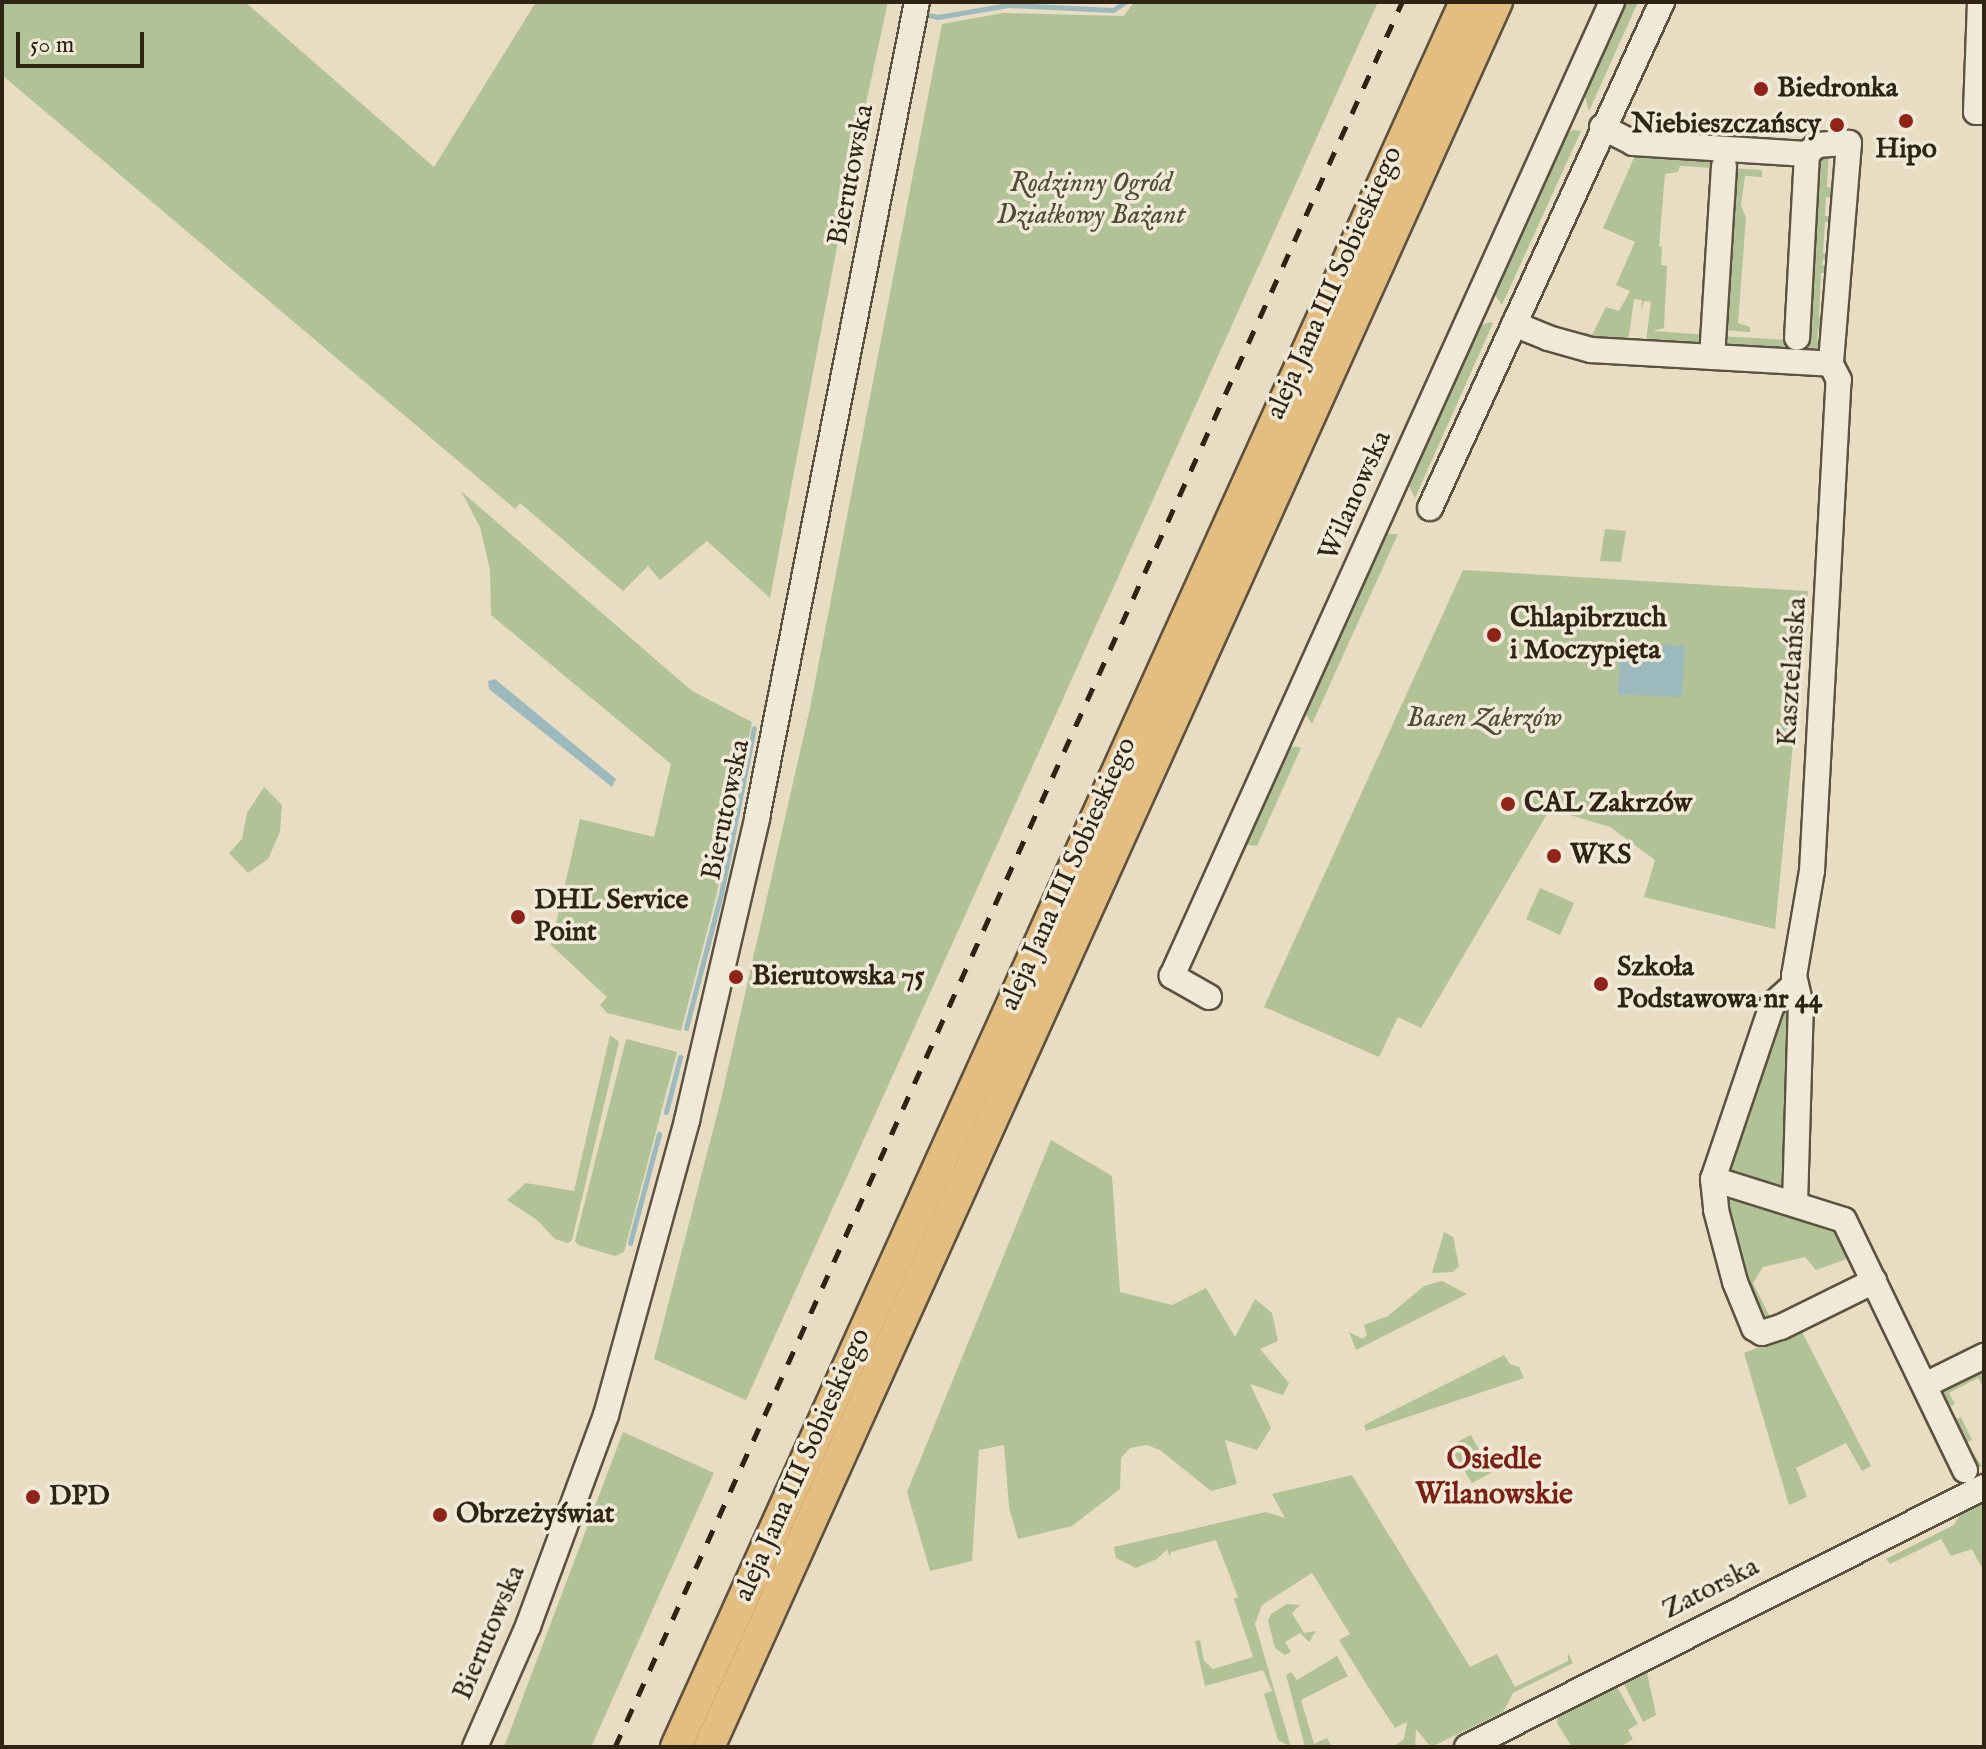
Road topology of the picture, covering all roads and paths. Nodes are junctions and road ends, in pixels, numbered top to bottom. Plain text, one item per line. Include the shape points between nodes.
1 (917, 2) edge
2 (1465, 2) edge
3 (1497, 2) edge
4 (1612, 2) edge
5 (1662, 2) edge
6 (1980, 2) edge
7 (1984, 112) edge
8 (1602, 127) junction
9 (1807, 154) junction
10 (1724, 166) dead end
11 (1514, 324) junction
12 (1797, 338) dead end
13 (1712, 357) junction
14 (1831, 364) junction
15 (1430, 508) dead end
16 (1794, 985) junction
17 (1209, 997) dead end
18 (1713, 1179) junction
19 (1795, 1204) junction
20 (1874, 1281) junction
21 (1984, 1356) edge
22 (1925, 1385) junction
23 (1965, 1470) dead end
24 (1984, 1487) edge
25 (1483, 1743) edge
26 (475, 1747) edge
27 (676, 1747) edge
28 (709, 1747) edge

1 - 26 street, Bierutowska via 757,818 687,1120 606,1415 528,1626
2 - 27 main road, aleja Jana III Sobieskiego
3 - 28 main road, aleja Jana III Sobieskiego
4 - 17 street, Wilanowska via 1172,976
5 - 8 street
6 - 7 street via 1976,112
8 - 9 street via 1633,143
8 - 11 street
9 - 12 street
9 - 14 street, Kasztelańska via 1817,145 1849,143
10 - 13 street
11 - 13 street via 1591,350
11 - 15 street
13 - 14 street
14 - 16 street, Kasztelańska via 1839,380 1812,871
16 - 18 street via 1772,1005
16 - 19 street, Kasztelańska via 1801,1006
18 - 19 street
18 - 20 street via 1735,1282 1754,1328 1762,1333 1781,1327
19 - 20 street via 1844,1220
20 - 22 street
21 - 22 street
22 - 23 street
24 - 25 street, Zatorska

